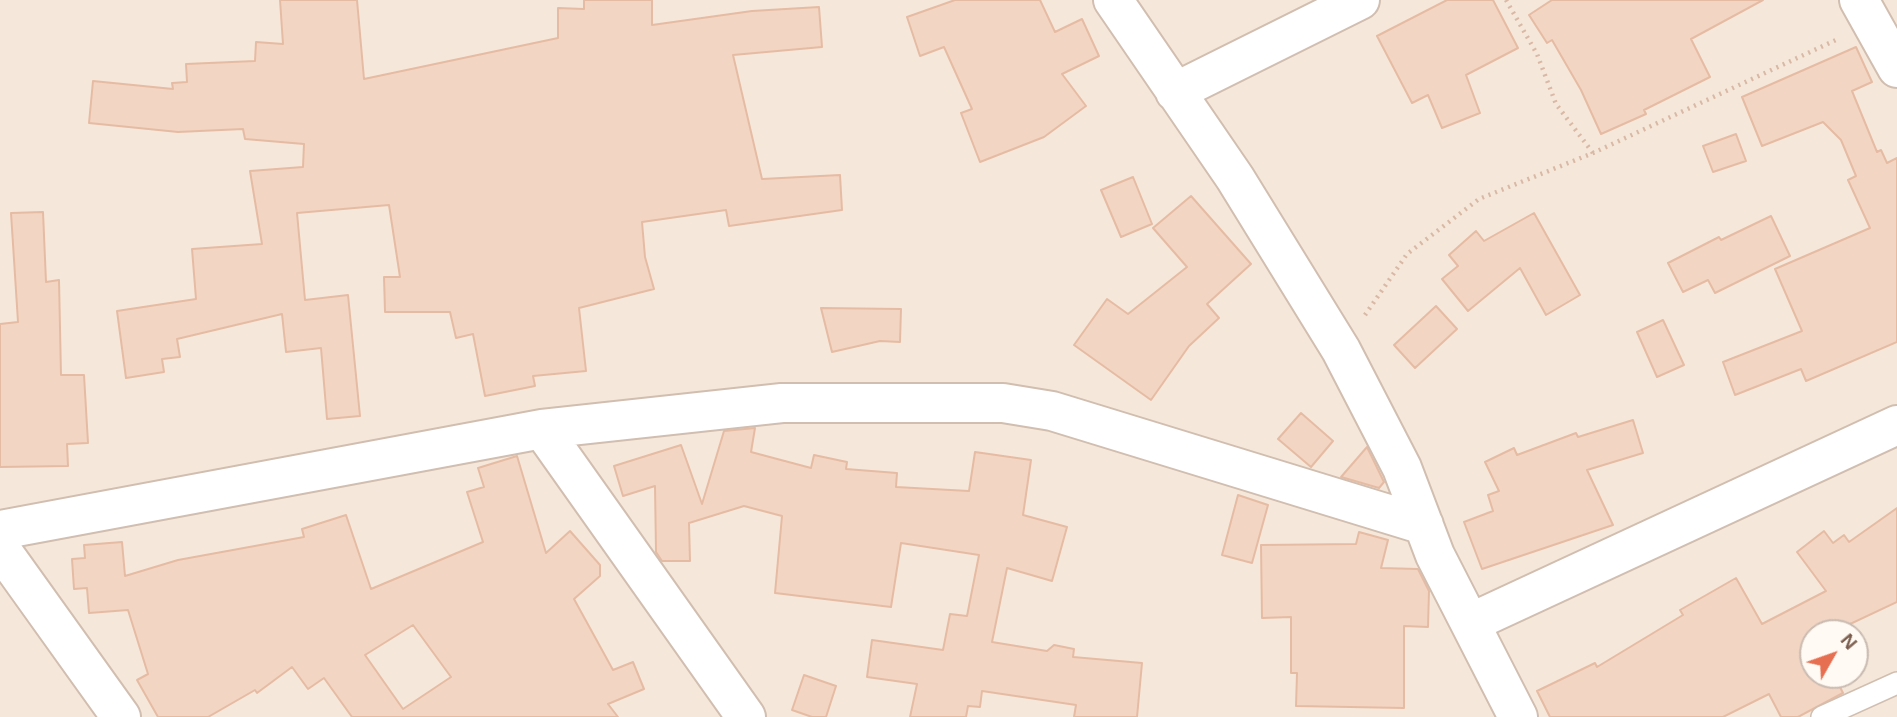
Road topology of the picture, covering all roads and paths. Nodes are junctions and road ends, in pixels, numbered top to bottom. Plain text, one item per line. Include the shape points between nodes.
1 (1113, 0) edge
2 (1360, 0) edge
3 (1506, 0) edge
4 (1865, 11) edge
5 (1897, 68) edge
6 (1175, 92) junction
7 (1593, 153) junction
8 (1341, 350) junction
9 (1897, 425) edge
10 (542, 429) junction
11 (1424, 525) junction
12 (0, 530) edge
13 (0, 548) edge
14 (1470, 623) junction
15 (1897, 683) edge
16 (121, 717) edge
17 (746, 717) edge
18 (1518, 717) edge
19 (1822, 717) edge

1 - 6 street
2 - 6 street
3 - 7 path via 1537,54 1556,104
4 - 5 street
4 - 7 path
6 - 8 street via 1235,177
7 - 8 path via 1479,199 1407,254
8 - 11 street via 1402,468
9 - 14 street
10 - 11 street via 782,403 1003,403 1052,411
10 - 12 street
10 - 17 street
11 - 14 street
13 - 16 street
14 - 18 street
15 - 19 lane

